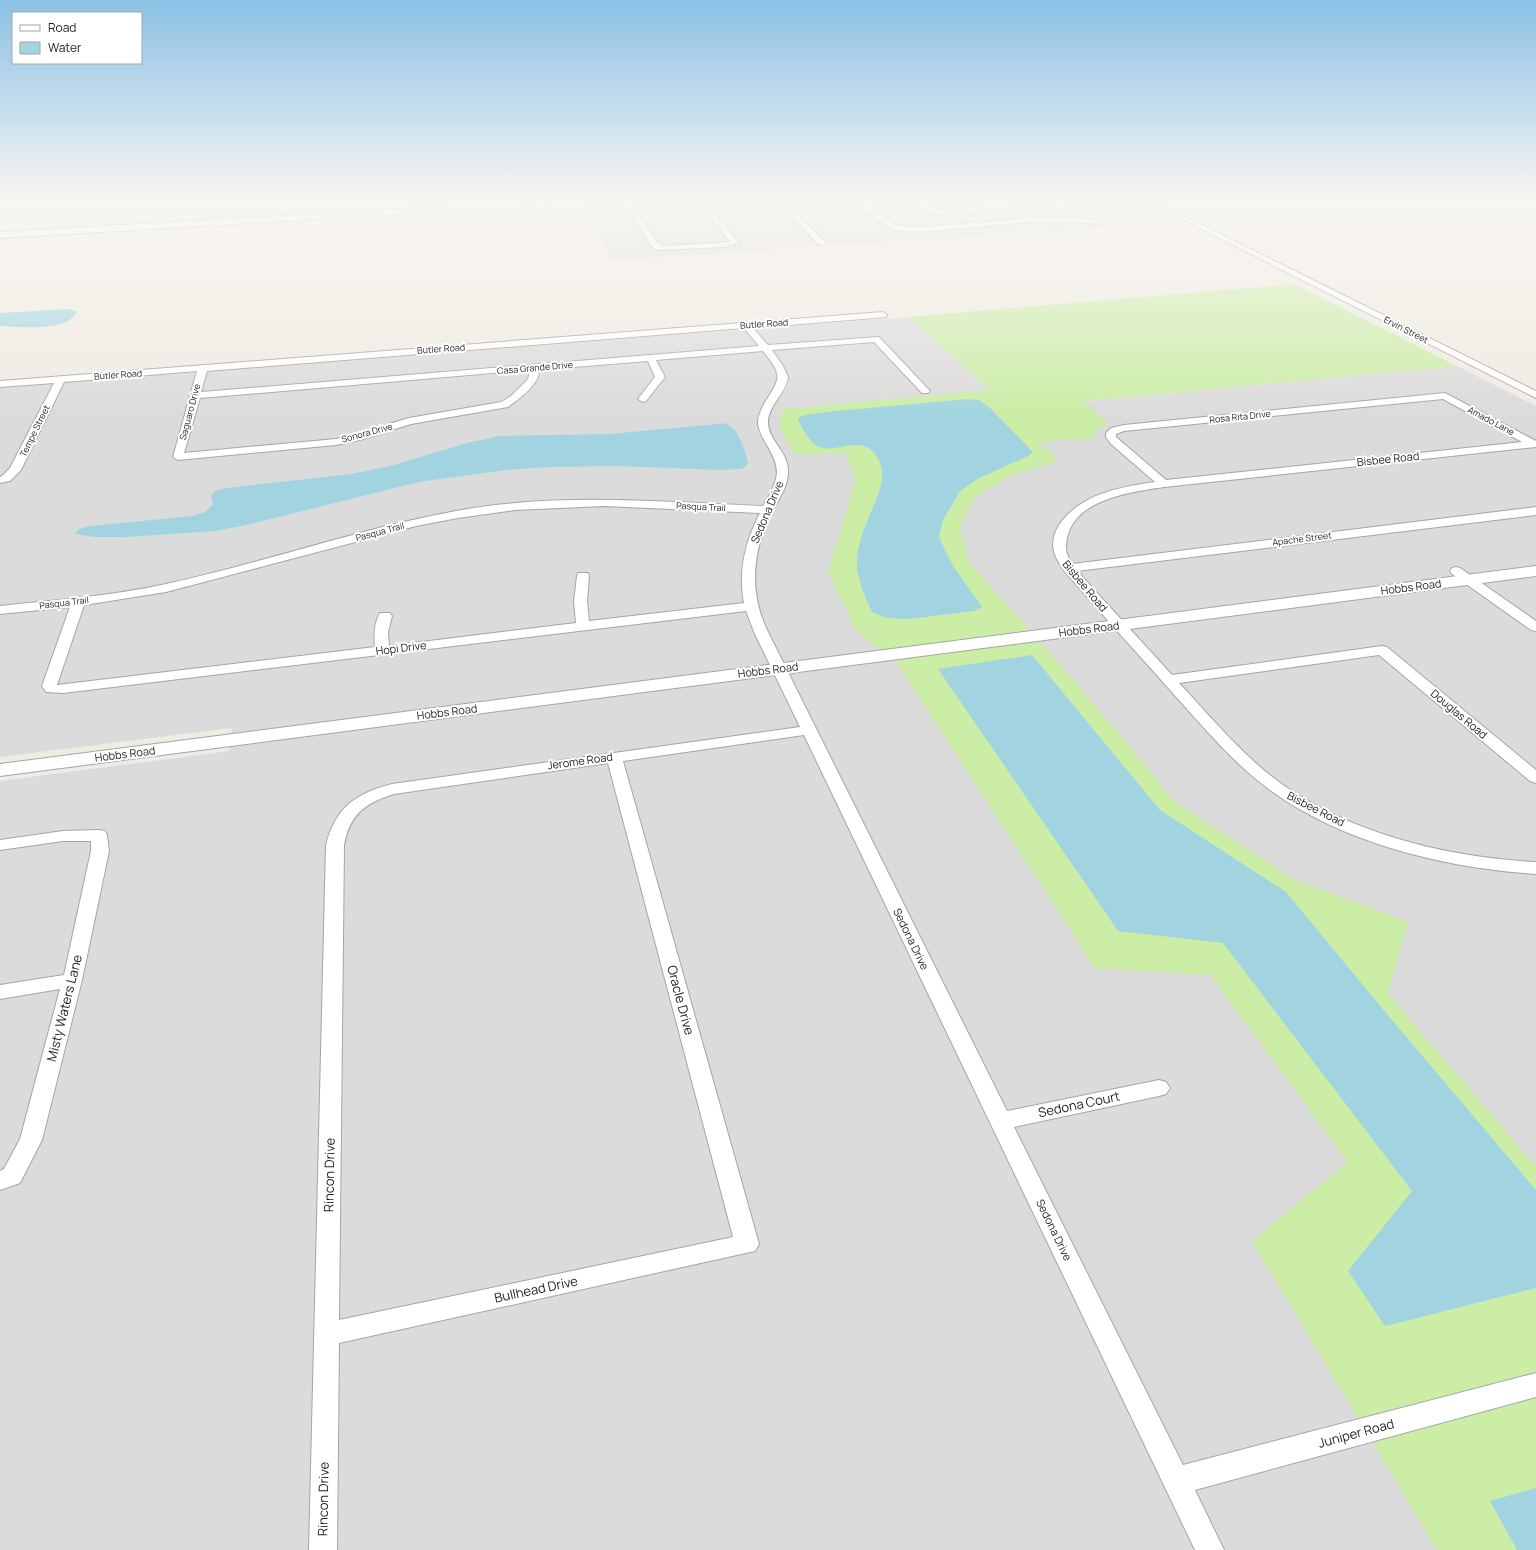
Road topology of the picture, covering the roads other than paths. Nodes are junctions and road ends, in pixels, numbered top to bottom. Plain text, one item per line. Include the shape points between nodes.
1 (1292, 272) edge
2 (883, 315) dead end
3 (747, 326) junction
4 (765, 348) junction
5 (651, 358) junction
6 (203, 368) junction
7 (532, 368) junction
8 (61, 379) junction
9 (0, 384) edge
10 (925, 391) dead end
11 (195, 395) junction
12 (1536, 395) edge
13 (1445, 396) joint
14 (643, 399) dead end
15 (1534, 445) edge
16 (178, 457) joint
17 (3, 480) edge
18 (1164, 484) junction
19 (766, 510) junction
20 (1536, 511) edge
21 (1536, 560) edge
22 (1068, 568) junction
23 (1536, 571) edge
24 (1462, 575) junction
25 (583, 576) dead end
26 (78, 602) junction
27 (751, 606) junction
28 (0, 610) edge
29 (385, 616) dead end
30 (1114, 620) junction
31 (583, 626) junction
32 (1536, 627) edge
33 (382, 650) junction
34 (776, 664) junction
35 (1168, 680) junction
36 (809, 730) junction
37 (614, 756) junction
38 (0, 757) edge
39 (0, 770) edge
40 (1536, 778) edge
41 (355, 806) joint
42 (0, 845) edge
43 (1536, 868) edge
44 (72, 980) junction
45 (0, 992) edge
46 (1159, 1088) dead end
47 (1000, 1121) junction
48 (6, 1178) edge
49 (747, 1244) joint
50 (326, 1334) junction
51 (1536, 1385) edge
52 (1176, 1481) junction
53 (323, 1550) edge
54 (1210, 1550) edge

1 - 12 street, Ervin Street
2 - 3 street, Butler Road
3 - 4 street, Sedona Drive
3 - 6 street, Butler Road
4 - 5 street, Casa Grande Drive
4 - 10 street, Casa Grande Drive via 876,339
4 - 19 street, Sedona Drive via 782,371 783,377 762,422 783,467 781,483
5 - 7 street, Casa Grande Drive
5 - 14 street via 660,377
6 - 8 street, Butler Road
6 - 11 street, Saguaro Drive
7 - 11 street, Casa Grande Drive
7 - 16 street, Sonora Drive via 532,380 504,405 409,421 336,442
8 - 9 street, Butler Road
8 - 17 street, Tempe Street via 15,470
11 - 16 street, Saguaro Drive
13 - 15 street, Amado Lane
13 - 18 street, Rosa Rita Drive via 1124,428 1111,433 1110,437 1115,442
15 - 18 street, Bisbee Road
18 - 22 street, Bisbee Road via 1133,488 1102,497 1071,515 1063,526 1058,547 1060,556
19 - 26 street, Pasqua Trail via 604,503 515,507 472,512 415,523 166,588
19 - 27 street, Sedona Drive via 751,550 748,578
20 - 22 street, Apache Street
21 - 24 street, Hobbs Road
22 - 30 street, Bisbee Road
23 - 24 street, Hobbs Road
24 - 30 street, Hobbs Road
24 - 32 street
25 - 31 street via 580,601
26 - 28 street, Pasqua Trail
26 - 33 street, Hopi Drive via 49,686 51,689
27 - 31 street, Hopi Drive
27 - 34 street, Sedona Drive
29 - 33 street via 381,632
30 - 34 street, Hobbs Road
30 - 35 street, Bisbee Road
31 - 33 street, Hopi Drive
34 - 36 street, Sedona Drive
34 - 38 street, Hobbs Road
34 - 39 street, Hobbs Road
35 - 40 street, Douglas Road via 1382,650
35 - 43 street, Bisbee Road via 1248,765 1272,784 1329,817 1376,836 1435,854 1476,863
36 - 37 street, Jerome Road
36 - 47 street, Sedona Drive
37 - 41 street, Jerome Road via 406,786 377,793
37 - 49 street, Oracle Drive
41 - 50 street, Rincon Drive via 343,819 337,831 335,845
42 - 44 street, Misty Waters Lane via 63,836 99,835 100,851
44 - 45 street
44 - 48 street, Misty Waters Lane via 31,1140
46 - 47 street, Sedona Court
47 - 52 street, Sedona Drive
49 - 50 street, Bullhead Drive
50 - 53 street, Rincon Drive
51 - 52 street, Juniper Road
52 - 54 street, Sedona Drive

